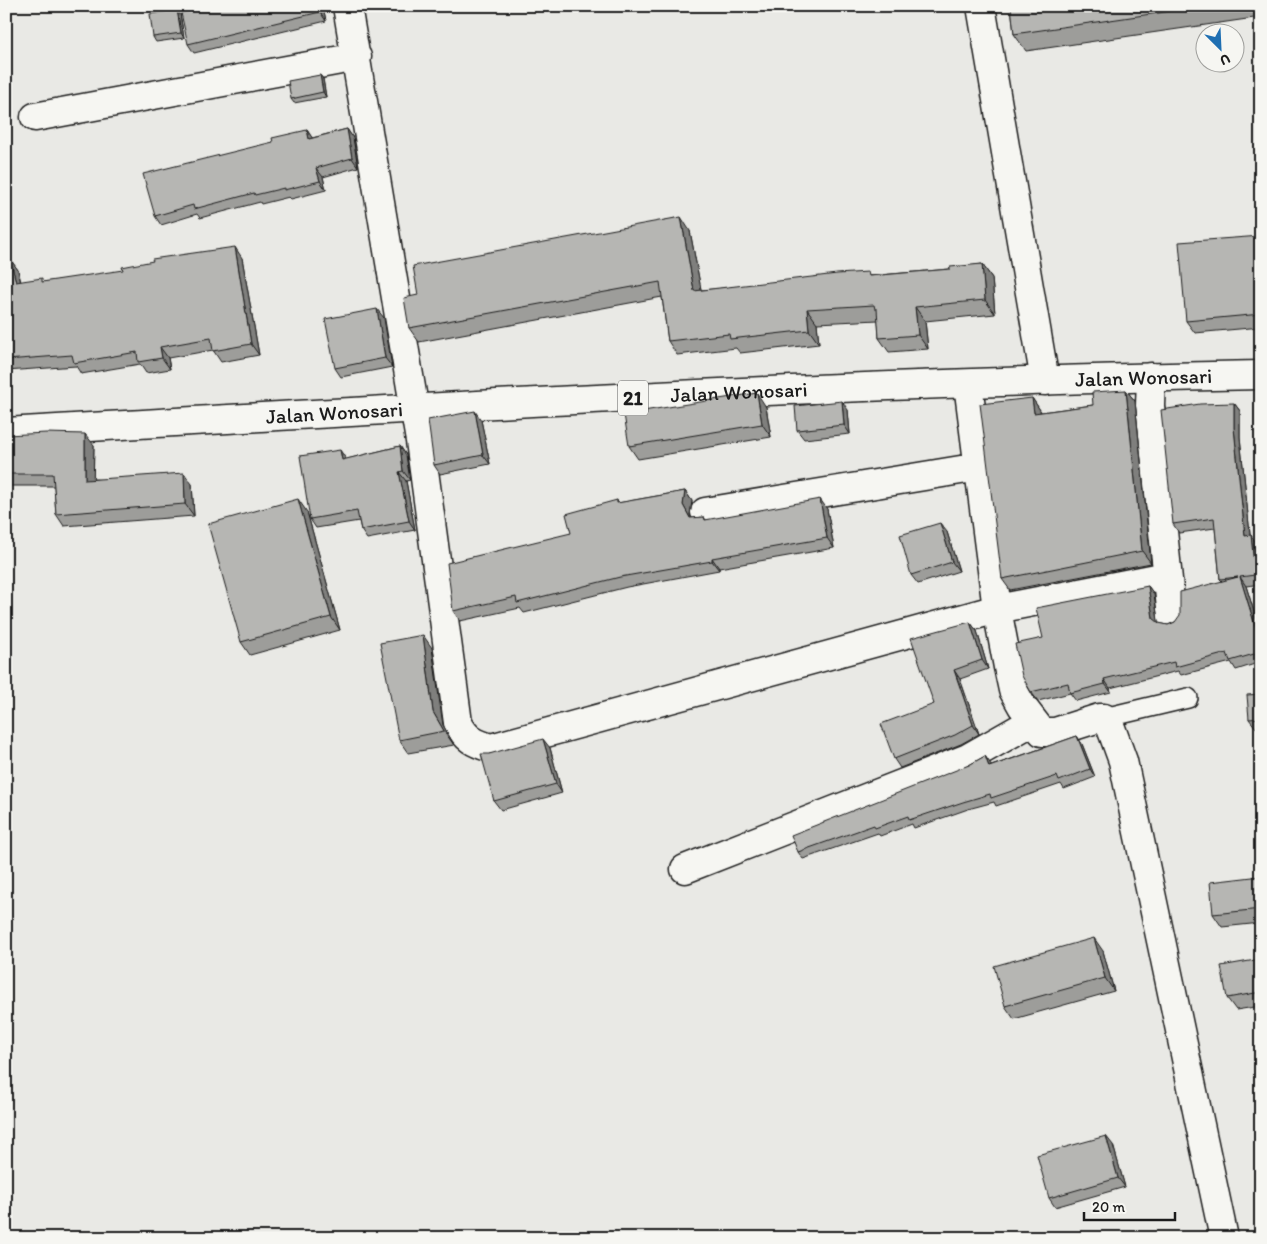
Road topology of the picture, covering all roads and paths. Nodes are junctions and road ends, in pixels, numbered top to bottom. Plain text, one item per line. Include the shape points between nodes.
1 (348, 6) edge
2 (981, 6) edge
3 (358, 57) junction
4 (35, 117) dead end
5 (1261, 375) edge
6 (1151, 377) junction
7 (1045, 380) junction
8 (968, 384) junction
9 (415, 407) junction
10 (6, 432) edge
11 (979, 467) junction
12 (704, 512) dead end
13 (1167, 576) junction
14 (997, 609) junction
15 (1172, 618) dead end
16 (1188, 698) dead end
17 (1104, 718) junction
18 (1033, 721) junction
19 (685, 869) dead end
20 (1224, 1238) edge

1 - 3 main road
2 - 7 main road
3 - 4 main road
3 - 9 main road
5 - 6 main road, Jalan Wonosari / 21
6 - 7 main road, Jalan Wonosari / 21
6 - 13 main road via 1150,406
7 - 8 main road, Jalan Wonosari / 21
8 - 9 main road, Jalan Wonosari / 21
8 - 11 main road
9 - 10 main road, Jalan Wonosari / 21
9 - 14 main road via 458,723 465,736 475,743 492,748
11 - 12 main road
11 - 14 main road
13 - 14 main road
13 - 15 main road
14 - 18 main road via 1013,690
16 - 17 lane
17 - 18 main road via 1055,732 1042,732
17 - 20 main road via 1123,762
18 - 19 main road via 968,758

